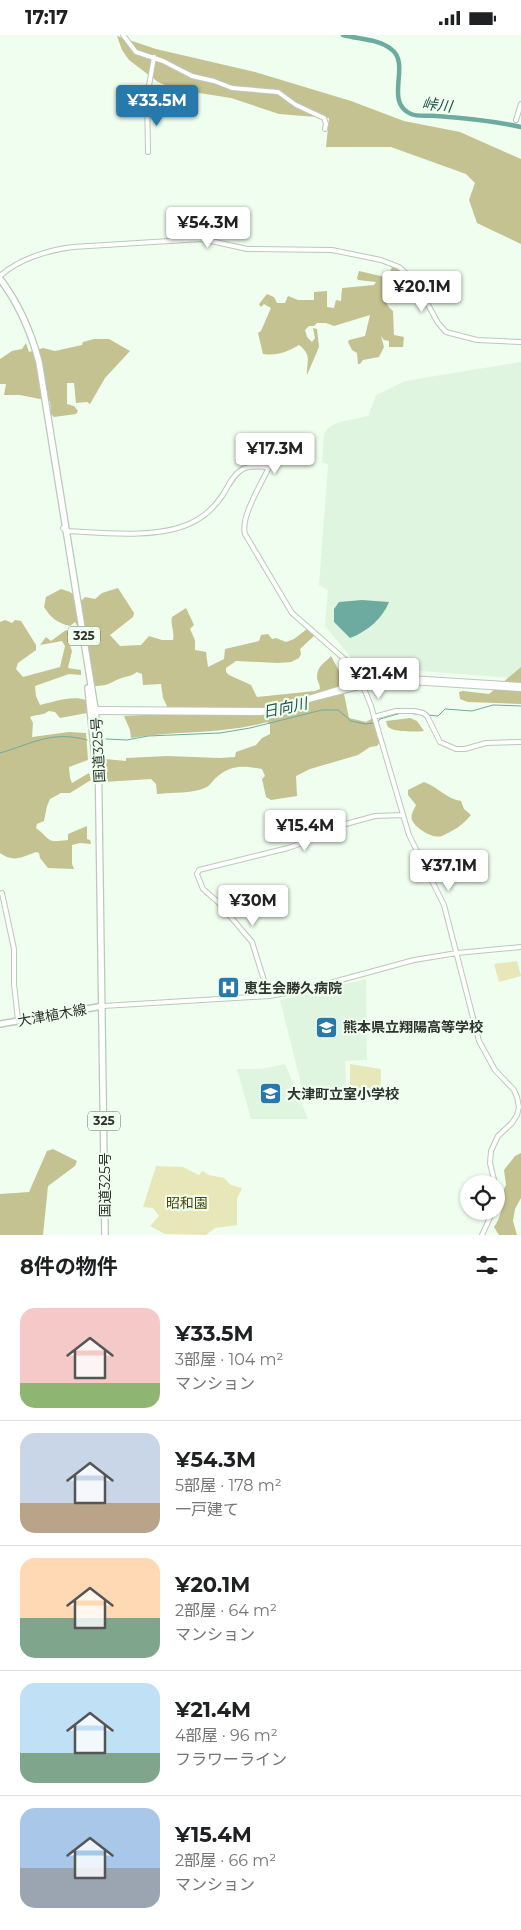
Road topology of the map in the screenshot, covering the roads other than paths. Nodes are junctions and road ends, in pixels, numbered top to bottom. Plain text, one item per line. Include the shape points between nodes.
1 (124, 35) edge
2 (154, 57) junction
3 (521, 104) edge
4 (516, 120) dead end
5 (325, 129) dead end
6 (148, 152) dead end
7 (0, 278) edge
8 (0, 283) edge
9 (521, 343) edge
10 (64, 529) junction
11 (362, 684) junction
12 (521, 685) edge
13 (521, 689) edge
14 (93, 710) junction
15 (375, 721) junction
16 (520, 742) edge
17 (403, 815) junction
18 (2, 893) dead end
19 (521, 947) edge
20 (456, 953) junction
21 (269, 996) junction
22 (102, 1006) junction
23 (18, 1020) junction
24 (0, 1024) edge
25 (493, 1175) edge
26 (488, 1220) edge
27 (104, 1235) edge
28 (482, 1235) edge

1 - 2 street via 136,53
2 - 5 street via 192,76 232,88 278,92 296,105 324,117
2 - 6 street via 148,97
3 - 4 street
7 - 9 street via 8,269 22,262 73,247 202,239 253,250 332,250 399,267 415,281 446,332 477,340
7 - 10 highway, 国道325号 / 325 via 24,317 35,345
8 - 10 highway, 国道325号 / 325 via 20,317 36,358
10 - 11 street via 119,534 183,527 213,508 241,470 269,467 246,515 245,534 292,613 350,663
10 - 14 highway, 国道325号 / 325
11 - 12 street via 393,677
11 - 13 street via 393,681
11 - 14 street via 270,710
11 - 15 street
14 - 22 highway, 国道325号 / 325 via 100,784
15 - 16 street via 396,711 423,713 440,742 456,749 486,743
15 - 17 street
17 - 20 street via 414,846 442,899
17 - 21 street via 366,818 324,830 286,849 198,871 203,889 218,901 252,943
18 - 23 street via 14,949
19 - 20 street
20 - 21 street via 407,961 328,984
20 - 25 street via 479,1041 491,1064 514,1090 518,1101 516,1118 498,1136 491,1151
21 - 22 street
22 - 23 main road, 大津植木線
22 - 27 highway, 国道325号 / 325
23 - 24 main road, 大津植木線
26 - 28 street

